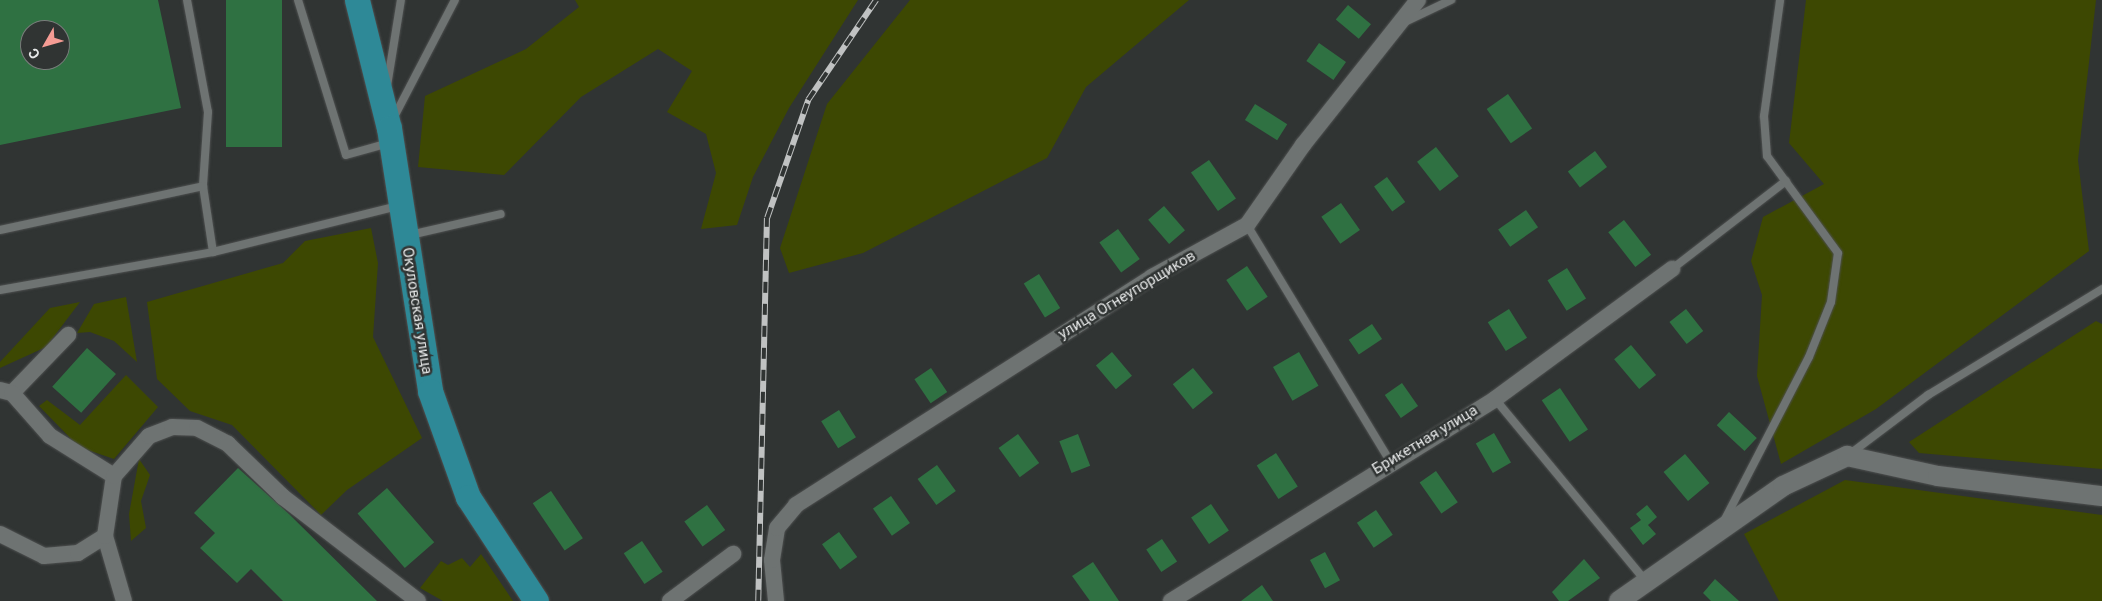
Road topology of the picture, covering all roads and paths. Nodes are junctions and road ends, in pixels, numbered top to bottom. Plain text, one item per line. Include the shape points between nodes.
1 (187, 0) edge
2 (298, 0) edge
3 (358, 0) edge
4 (401, 0) edge
5 (455, 0) edge
6 (1418, 0) edge
7 (1452, 0) edge
8 (1780, 0) edge
9 (1397, 26) junction
10 (388, 125) junction
11 (1786, 181) junction
12 (202, 186) junction
13 (401, 205) junction
14 (500, 214) dead end
15 (1247, 226) junction
16 (0, 230) edge
17 (405, 236) junction
18 (213, 252) junction
19 (1672, 269) joint
20 (2102, 289) edge
21 (0, 290) edge
22 (68, 335) dead end
23 (6, 392) edge
24 (1495, 399) junction
25 (1846, 456) junction
26 (1390, 461) junction
27 (114, 476) junction
28 (2102, 496) edge
29 (1719, 530) junction
30 (0, 534) edge
31 (105, 536) junction
32 (733, 554) dead end
33 (1645, 580) junction
34 (124, 601) edge
35 (418, 601) edge
36 (536, 601) edge
37 (670, 601) edge
38 (776, 601) edge
39 (1171, 601) edge
40 (1619, 601) edge

1 - 12 lane via 208,112
2 - 10 lane via 346,155
3 - 10 main road, Окуловская улица
4 - 10 lane
5 - 10 lane
6 - 9 street, улица Огнеупорщиков
7 - 9 lane
8 - 11 lane via 1764,116 1768,156
9 - 15 street, улица Огнеупорщиков via 1303,145
10 - 13 main road, Окуловская улица
11 - 19 lane
11 - 29 lane via 1838,253 1831,302 1756,467
12 - 16 lane
12 - 18 lane
13 - 17 main road, Окуловская улица
13 - 18 lane
14 - 17 lane
15 - 26 lane
15 - 38 street, улица Огнеупорщиков via 1152,277 796,505 777,528 772,560
17 - 36 main road, Окуловская улица via 430,391 446,441 468,497
18 - 21 lane
19 - 24 street, Брикетная улица
20 - 25 lane via 1928,395
22 - 23 street
23 - 27 street via 50,436
24 - 26 street, Брикетная улица
24 - 33 lane
25 - 28 street via 1938,476
25 - 29 street via 1783,486
26 - 39 street, Брикетная улица
27 - 31 street
27 - 35 street via 149,436 172,427 198,428 228,444 283,497
29 - 33 street
30 - 31 street via 44,556 78,553
31 - 34 street
32 - 37 street
33 - 40 street

